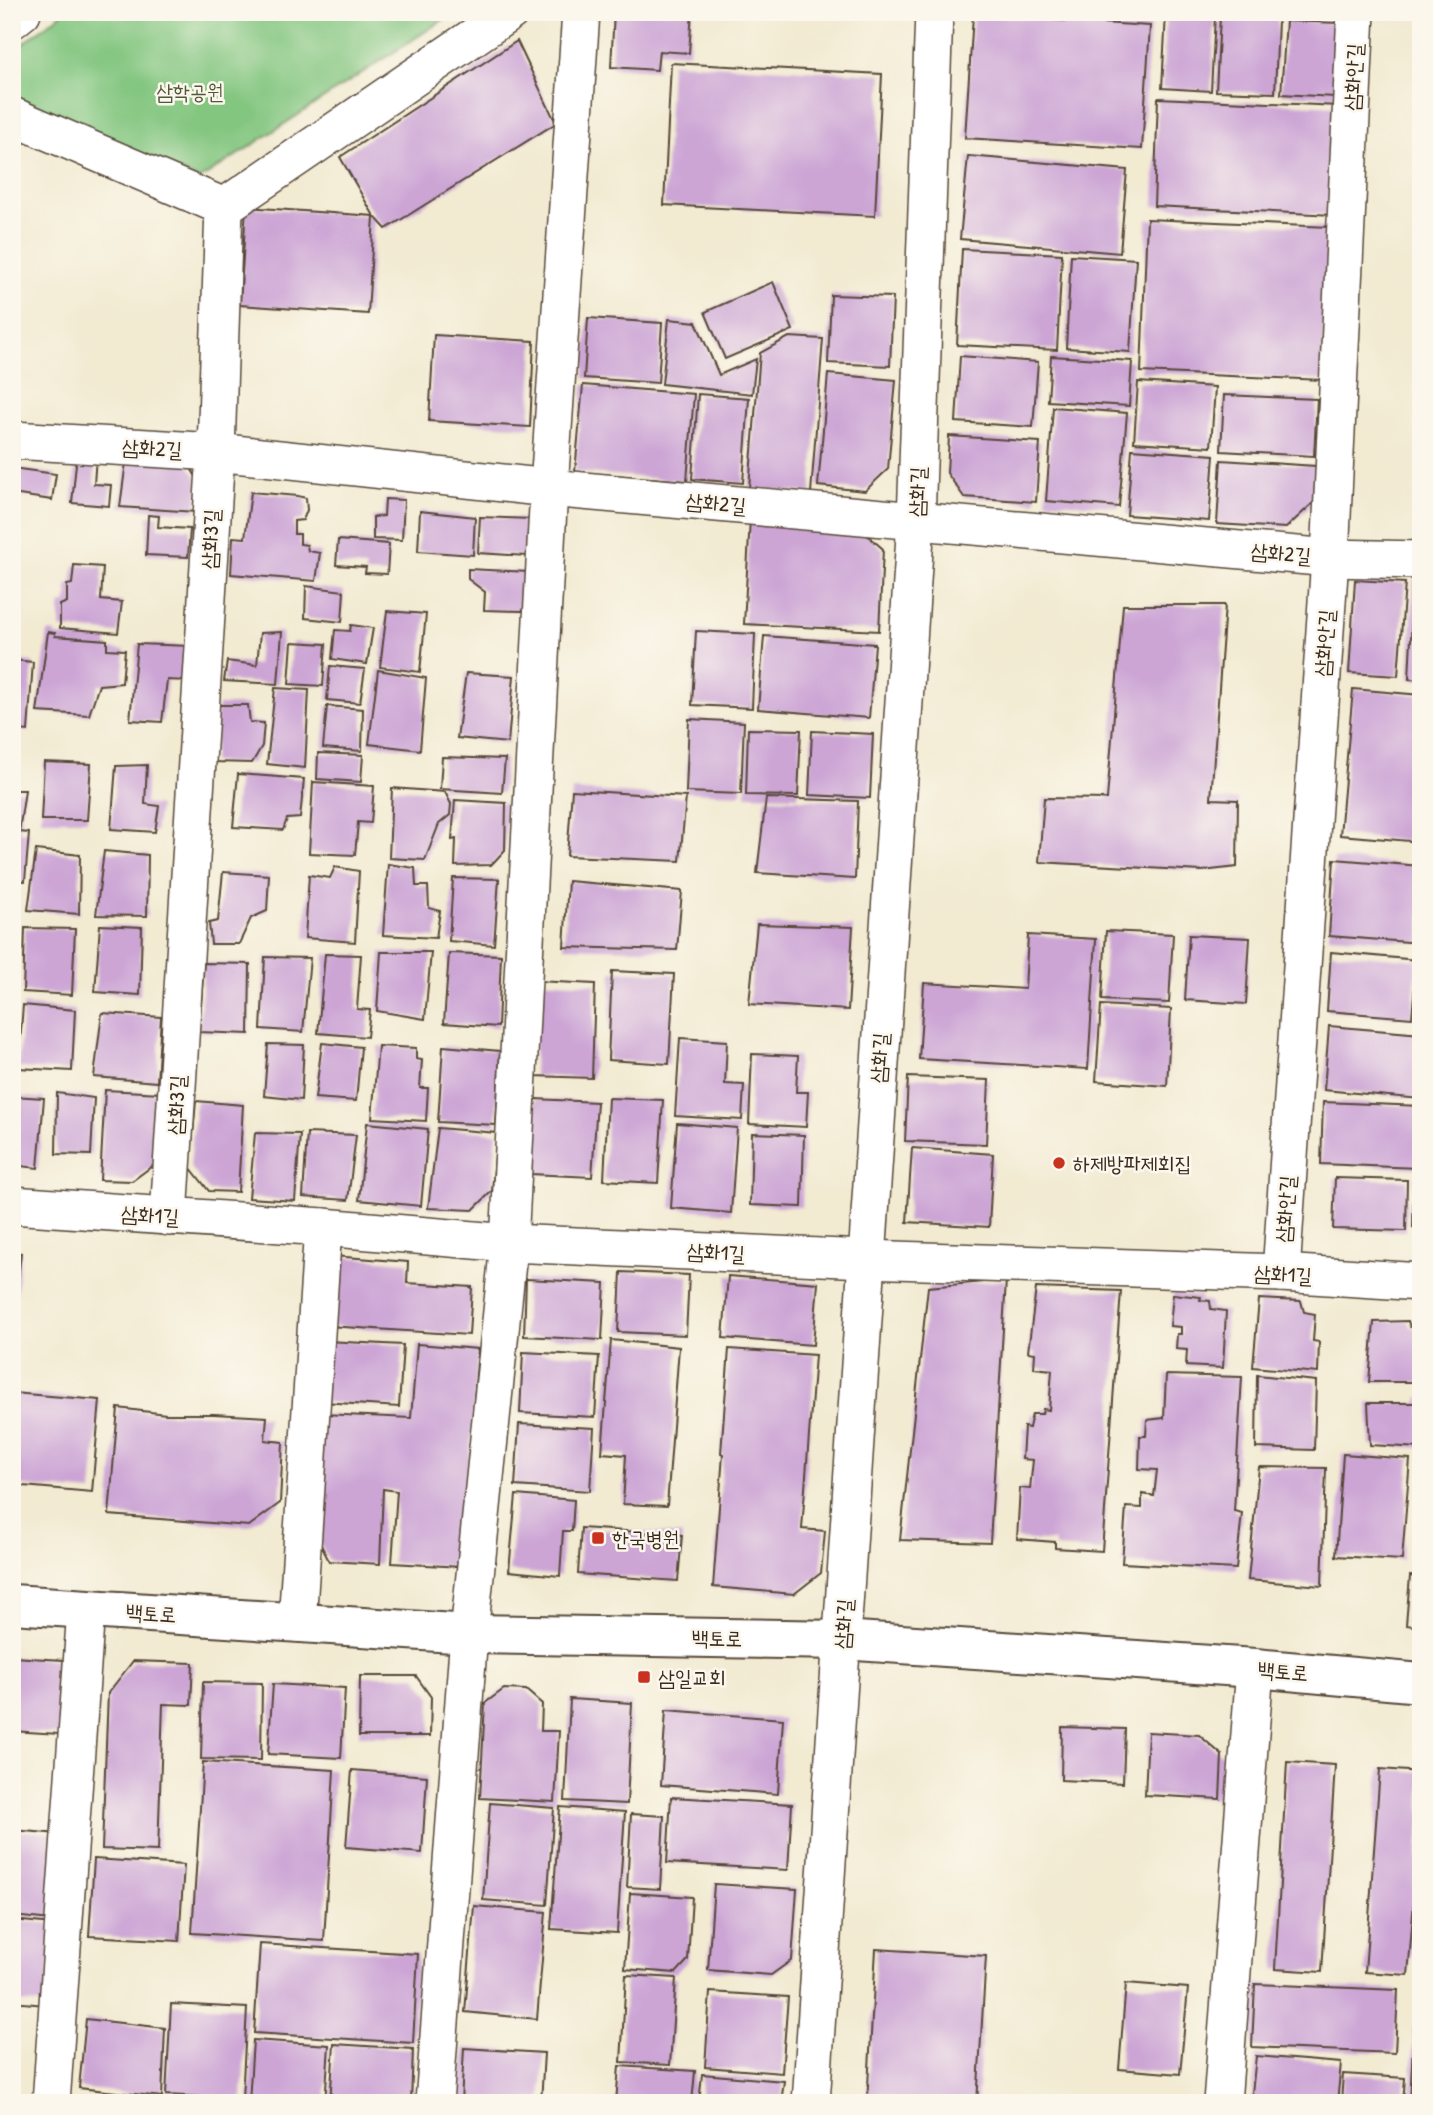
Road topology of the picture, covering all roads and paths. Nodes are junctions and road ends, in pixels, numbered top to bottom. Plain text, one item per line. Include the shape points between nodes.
1 (22, 12) edge
2 (510, 12) edge
3 (581, 12) edge
4 (934, 12) edge
5 (1356, 12) edge
6 (12, 20) edge
7 (12, 116) edge
8 (224, 207) junction
9 (12, 440) edge
10 (216, 452) junction
11 (549, 488) junction
12 (916, 521) junction
13 (1330, 558) junction
14 (1421, 560) edge
15 (12, 1205) edge
16 (169, 1217) junction
17 (323, 1227) junction
18 (509, 1243) junction
19 (866, 1259) junction
20 (1281, 1273) junction
21 (1421, 1282) edge
22 (12, 1604) edge
23 (86, 1609) junction
24 (297, 1623) junction
25 (469, 1634) junction
26 (842, 1640) junction
27 (1255, 1668) junction
28 (1421, 1683) edge
29 (51, 2103) edge
30 (434, 2103) edge
31 (811, 2103) edge
32 (1222, 2103) edge

1 - 6 street
2 - 8 street
3 - 11 street
4 - 12 street, 삼화길
5 - 13 street, 삼화안길
7 - 8 street
8 - 10 street, 삼화3길
9 - 10 street, 삼화2길
10 - 11 street, 삼화2길
10 - 16 street, 삼화3길
11 - 12 street, 삼화2길
11 - 18 street
12 - 13 street, 삼화2길
12 - 19 street, 삼화길
13 - 14 street, 삼화2길
13 - 20 street, 삼화안길
15 - 16 street, 삼화1길
16 - 17 street, 삼화1길
17 - 18 street, 삼화1길
17 - 24 street
18 - 19 street, 삼화1길
18 - 25 street
19 - 20 street, 삼화1길
19 - 26 street, 삼화길
20 - 21 street, 삼화1길
22 - 23 street, 백토로
23 - 24 street, 백토로
23 - 29 street
24 - 25 street, 백토로
25 - 26 street, 백토로
25 - 30 street
26 - 27 street, 백토로
26 - 31 street, 삼화길
27 - 28 street, 백토로
27 - 32 street

